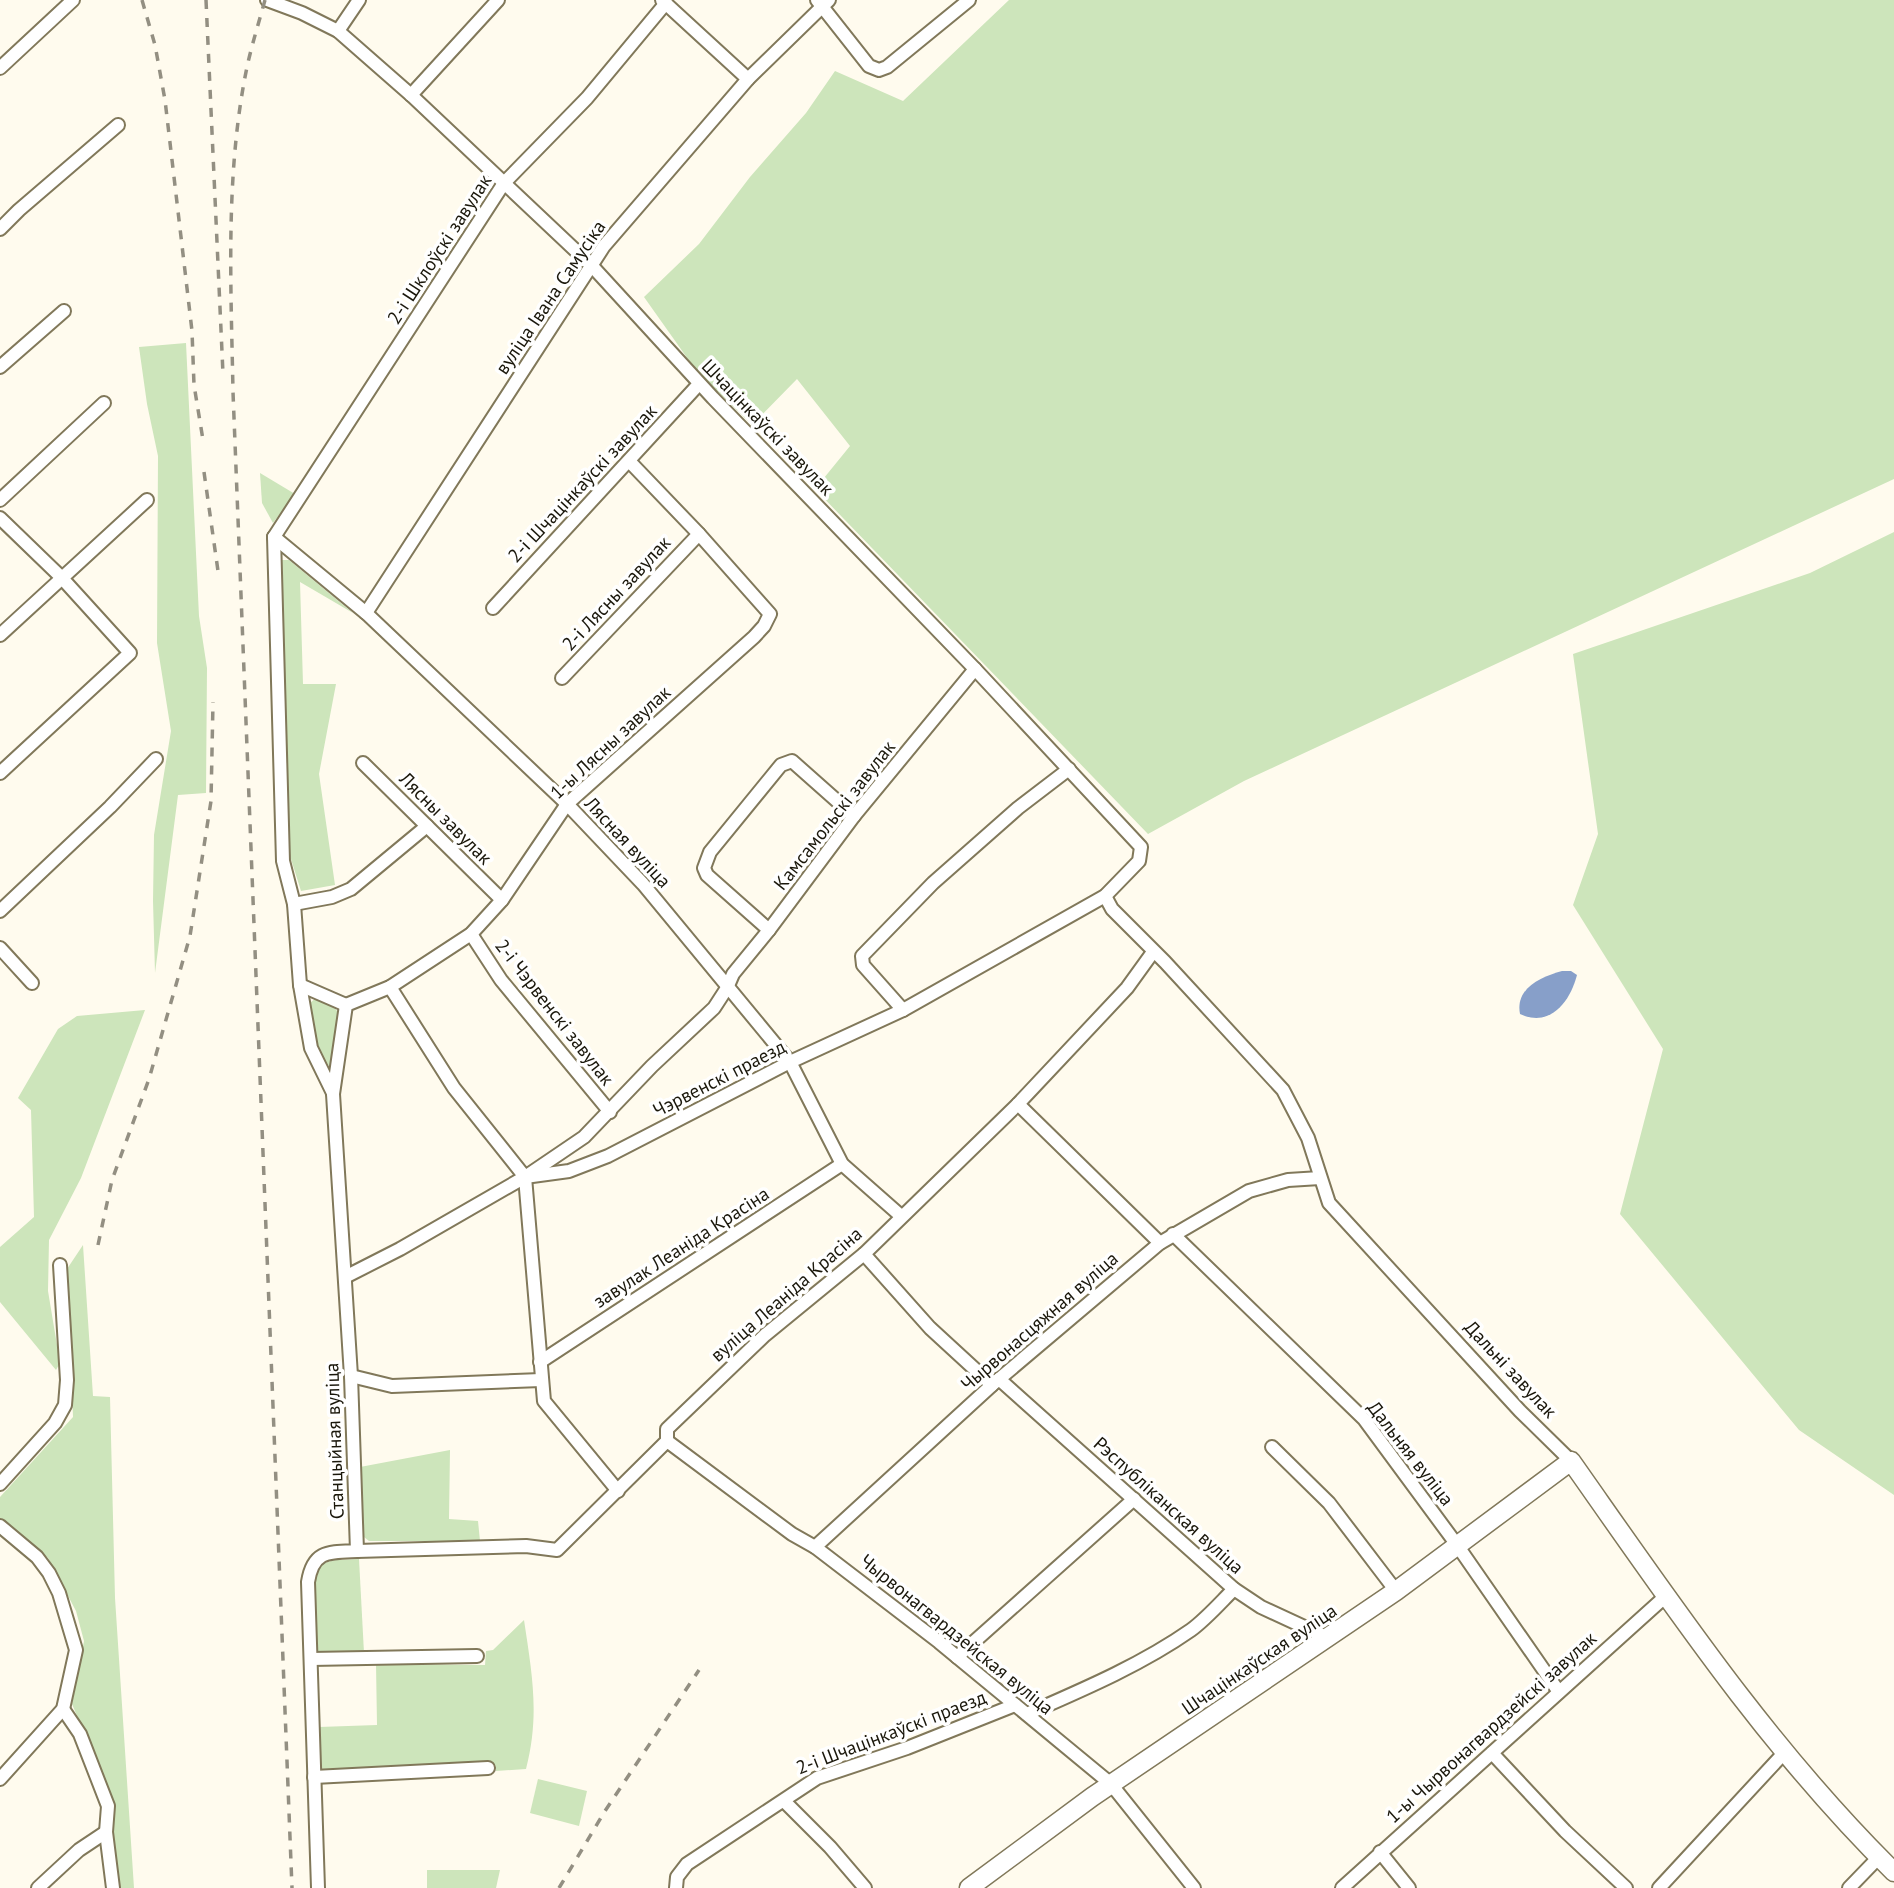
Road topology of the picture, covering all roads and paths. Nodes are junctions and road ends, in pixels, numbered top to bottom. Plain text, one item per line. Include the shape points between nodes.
1 (73, 0) edge
2 (267, 0) edge
3 (359, 0) edge
4 (498, 0) edge
5 (968, 0) edge
6 (664, 2) edge
7 (823, 2) edge
8 (338, 31) junction
9 (0, 68) edge
10 (748, 79) junction
11 (411, 95) junction
12 (118, 125) dead end
13 (504, 183) junction
14 (0, 229) edge
15 (592, 267) junction
16 (64, 311) dead end
17 (0, 367) edge
18 (699, 384) junction
19 (104, 402) dead end
20 (629, 461) junction
21 (0, 500) edge
22 (147, 500) dead end
23 (0, 518) edge
24 (699, 534) junction
25 (274, 537) junction
26 (61, 578) junction
27 (493, 608) dead end
28 (366, 613) junction
29 (0, 635) edge
30 (975, 669) junction
31 (562, 678) dead end
32 (156, 759) dead end
33 (363, 763) dead end
34 (1069, 769) junction
35 (0, 773) edge
36 (566, 804) junction
37 (855, 816) junction
38 (427, 826) junction
39 (1105, 896) junction
40 (502, 900) junction
41 (294, 904) junction
42 (0, 911) edge
43 (769, 930) junction
44 (471, 934) junction
45 (0, 948) edge
46 (1153, 952) junction
47 (32, 984) dead end
48 (300, 985) junction
49 (390, 987) junction
50 (727, 988) junction
51 (346, 1004) junction
52 (903, 1010) junction
53 (790, 1062) junction
54 (333, 1094) junction
55 (1018, 1104) junction
56 (610, 1112) junction
57 (842, 1164) junction
58 (524, 1177) junction
59 (1320, 1178) junction
60 (901, 1216) junction
61 (1173, 1234) junction
62 (1160, 1243) junction
63 (864, 1254) junction
64 (60, 1265) dead end
65 (345, 1277) junction
66 (540, 1362) junction
67 (351, 1376) junction
68 (541, 1380) junction
69 (996, 1382) junction
70 (667, 1441) junction
71 (1272, 1447) dead end
72 (1571, 1461) junction
73 (0, 1484) edge
74 (618, 1491) junction
75 (1134, 1499) junction
76 (0, 1526) edge
77 (1457, 1545) junction
78 (815, 1547) junction
79 (357, 1551) junction
80 (1234, 1589) junction
81 (1396, 1591) junction
82 (1667, 1595) junction
83 (1328, 1638) junction
84 (477, 1656) dead end
85 (957, 1657) junction
86 (311, 1659) junction
87 (1559, 1692) junction
88 (1015, 1705) junction
89 (63, 1709) junction
90 (1027, 1714) junction
91 (1492, 1753) junction
92 (1784, 1753) junction
93 (488, 1768) dead end
94 (314, 1777) junction
95 (0, 1779) edge
96 (1111, 1784) junction
97 (784, 1801) junction
98 (106, 1832) junction
99 (1380, 1852) junction
100 (1879, 1857) junction
101 (1894, 1872) edge
102 (38, 1888) edge
103 (113, 1888) edge
104 (318, 1888) edge
105 (676, 1888) edge
106 (864, 1888) edge
107 (969, 1888) edge
108 (1194, 1888) edge
109 (1342, 1888) edge
110 (1409, 1888) edge
111 (1626, 1888) edge
112 (1659, 1888) edge
113 (1849, 1888) edge

1 - 9 street
2 - 8 street, Шчацінкаўскі завулак
3 - 8 street
4 - 11 street
5 - 7 street via 879,70 869,66
6 - 10 street
6 - 13 street, 2-і Шклоўскі завулак via 587,98
7 - 10 street, вуліца Івана Самусіка
8 - 11 street, Шчацінкаўскі завулак
10 - 15 street, вуліца Івана Самусіка via 604,246
11 - 13 street, Шчацінкаўскі завулак
12 - 14 street
13 - 15 street, Шчацінкаўскі завулак
13 - 25 street, 2-і Шклоўскі завулак
15 - 18 street, Шчацінкаўскі завулак
15 - 28 street, вуліца Івана Самусіка
16 - 17 street
18 - 20 street, 2-і Шчацінкаўскі завулак
18 - 30 street, Шчацінкаўскі завулак
19 - 21 street
20 - 24 street
20 - 27 street, 2-і Шчацінкаўскі завулак
22 - 26 street
23 - 26 street
24 - 31 street, 2-і Лясны завулак
24 - 36 street, 1-ы Лясны завулак via 770,614 754,637
25 - 28 street, Лясная вуліца
25 - 41 street via 283,861
26 - 29 street
26 - 35 street via 130,653
28 - 36 street, Лясная вуліца
30 - 34 street, Шчацінкаўскі завулак
30 - 37 street, Камсамольскі завулак
32 - 42 street
33 - 38 street, Лясны завулак
34 - 39 street, Шчацінкаўскі завулак via 1141,847 1139,861
34 - 52 street via 933,883 862,956 863,965
36 - 40 street, 1-ы Лясны завулак
36 - 50 street, Лясная вуліца via 643,884
37 - 43 street, Камсамольскі завулак
37 - 43 street via 792,761 781,765 710,852 704,868 707,876
38 - 40 street, Лясны завулак
38 - 41 street via 351,889
39 - 46 street, Дальні завулак
39 - 52 street, Чэрвенскі праезд
40 - 44 street, 1-ы Лясны завулак
41 - 48 street
43 - 50 street, Камсамольскі завулак
44 - 49 street, 1-ы Лясны завулак
44 - 56 street, 2-і Чэрвенскі завулак via 501,980
45 - 47 street
46 - 55 street, вуліца Леаніда Красіна via 1127,988
46 - 59 street, Дальні завулак via 1283,1090 1308,1138
48 - 51 street
48 - 54 street via 311,1048
49 - 51 street
49 - 58 street via 454,1088
50 - 53 street, Лясная вуліца
50 - 56 street, Камсамольскі завулак via 714,1008
51 - 54 street, Станцыйная вуліца
52 - 53 street, Чэрвенскі праезд
53 - 57 street, Лясная вуліца
53 - 58 street, Чэрвенскі праезд via 608,1156 569,1171
54 - 65 street, Станцыйная вуліца
55 - 60 street, вуліца Леаніда Красіна
55 - 62 street
56 - 58 street, Камсамольскі завулак via 584,1138
57 - 60 street, Лясная вуліца
57 - 66 street, завулак Леаніда Красіна
58 - 65 street, Чэрвенскі праезд
58 - 66 street
59 - 61 street, Чырвонасцяжная вуліца via 1288,1180 1250,1191
59 - 72 street, Дальні завулак via 1329,1203 1348,1225
60 - 63 street, вуліца Леаніда Красіна
61 - 62 street, Чырвонасцяжная вуліца
61 - 77 street, Дальняя вуліца via 1364,1419
62 - 69 street, Чырвонасцяжная вуліца
63 - 69 street, Рэспубліканская вуліца via 930,1328
63 - 70 street, вуліца Леаніда Красіна via 765,1335 667,1429
64 - 73 street via 65,1405 55,1423
65 - 67 street, Станцыйная вуліца
66 - 68 street
67 - 68 street via 392,1386
67 - 79 street, Станцыйная вуліца
68 - 74 street via 544,1401
69 - 75 street, Рэспубліканская вуліца
69 - 78 street, Чырвонасцяжная вуліца
70 - 74 street, вуліца Леаніда Красіна
70 - 78 street, Чырвонагвардзейская вуліца
71 - 81 street via 1329,1503
72 - 77 street, Шчацінкаўская вуліца
72 - 82 street, Дальні завулак
74 - 79 street, вуліца Леаніда Красіна via 557,1550 526,1546
75 - 80 street, Рэспубліканская вуліца
75 - 85 street
76 - 89 street via 37,1557 60,1592 76,1650
77 - 81 street, Шчацінкаўская вуліца
77 - 87 street, Дальняя вуліца
78 - 85 street, Чырвонагвардзейская вуліца
79 - 86 street via 319,1556 310,1568
80 - 83 street, Рэспубліканская вуліца
80 - 90 street via 1192,1629 1166,1646
81 - 83 street, Шчацінкаўская вуліца
82 - 87 street, 1-ы Чырвонагвардзейскі завулак
82 - 92 street, Дальні завулак
83 - 96 street, Шчацінкаўская вуліца
84 - 86 street
85 - 88 street, Чырвонагвардзейская вуліца
86 - 94 street
87 - 91 street, 1-ы Чырвонагвардзейскі завулак
88 - 90 street, Чырвонагвардзейская вуліца
88 - 97 street, 2-і Шчацінкаўскі праезд via 907,1748 817,1777
89 - 95 street
89 - 98 street via 80,1734 108,1806
90 - 96 street, Чырвонагвардзейская вуліца
91 - 99 street, 1-ы Чырвонагвардзейскі завулак
91 - 111 street
92 - 100 street, Дальні завулак
92 - 112 street
93 - 94 street
94 - 104 street
96 - 107 street, Шчацінкаўская вуліца
96 - 108 street, Чырвонагвардзейская вуліца
97 - 105 street, 2-і Шчацінкаўскі праезд via 687,1864 677,1877
97 - 106 street
98 - 102 street
98 - 103 street
99 - 109 street, 1-ы Чырвонагвардзейскі завулак
99 - 110 street
100 - 101 street, Дальні завулак
100 - 113 street

